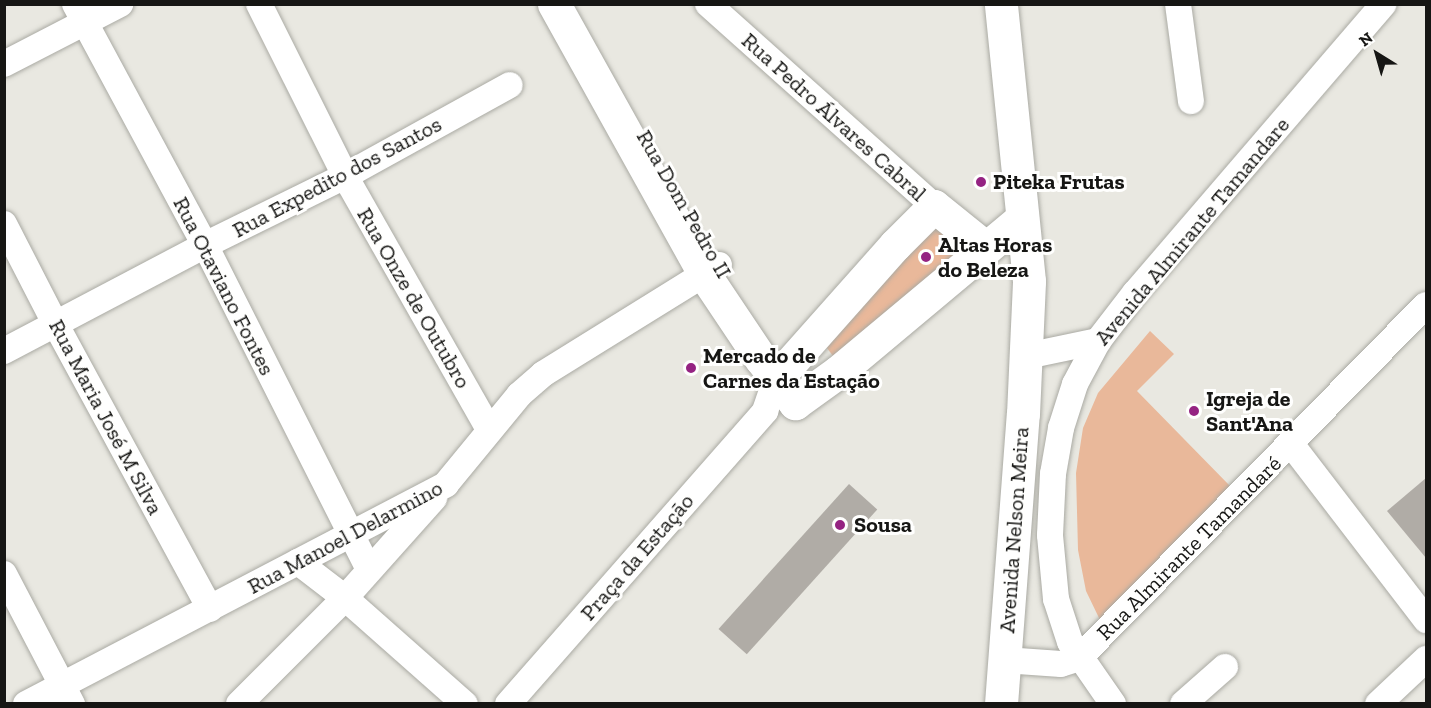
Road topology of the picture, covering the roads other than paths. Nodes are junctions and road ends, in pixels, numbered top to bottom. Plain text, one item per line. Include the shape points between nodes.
1 (120, 4) edge
2 (259, 4) edge
3 (708, 4) edge
4 (1001, 4) edge
5 (1178, 4) edge
6 (1384, 4) edge
7 (568, 13) edge
8 (80, 14) edge
9 (4, 64) edge
10 (510, 85) dead end
11 (1191, 101) dead end
12 (345, 176) junction
13 (934, 206) junction
14 (1022, 218) junction
15 (4, 224) edge
16 (205, 245) junction
17 (986, 248) junction
18 (711, 270) junction
19 (1424, 312) edge
20 (56, 325) junction
21 (1098, 341) junction
22 (4, 351) edge
23 (1026, 356) junction
24 (787, 391) junction
25 (489, 430) junction
26 (1291, 444) junction
27 (446, 484) junction
28 (351, 536) junction
29 (298, 562) junction
30 (369, 569) junction
31 (4, 574) edge
32 (345, 598) junction
33 (210, 609) junction
34 (1426, 620) edge
35 (1079, 658) junction
36 (1426, 659) edge
37 (1004, 660) junction
38 (1225, 667) dead end
39 (67, 694) edge
40 (26, 704) edge
41 (239, 704) edge
42 (465, 704) edge
43 (508, 704) edge
44 (1001, 704) edge
45 (1113, 704) edge
46 (1183, 704) edge
47 (1378, 704) edge

1 - 8 street
2 - 12 street, Rua Onze de Outubro
3 - 13 street, Rua Pedro Álvares Cabral
4 - 14 street, Avenida Nelson Meira
5 - 11 street
6 - 21 street, Avenida Almirante Tamandare
7 - 18 street, Rua Dom Pedro II
8 - 9 street
8 - 16 street, Rua Otaviano Fontes
10 - 12 street, Rua Expedito dos Santos
12 - 16 street, Rua Expedito dos Santos
12 - 25 street, Rua Onze de Outubro
13 - 17 street
13 - 24 street via 895,245
14 - 17 street
14 - 23 street, Avenida Nelson Meira via 1029,281
15 - 20 street, Rua Maria José M Silva
16 - 20 street, Rua Expedito dos Santos
16 - 28 street, Rua Otaviano Fontes
17 - 24 street
18 - 24 street, Rua Dom Pedro II
18 - 25 street, Rua Manoel Delarmino via 543,374
19 - 26 street, Rua Almirante Tamandaré
20 - 22 street, Rua Expedito dos Santos
20 - 33 street, Rua Maria José M Silva
21 - 23 street
21 - 35 street, Avenida Almirante Tamandare via 1075,384 1061,428 1053,474 1050,535 1056,600 1064,630
23 - 37 street, Avenida Nelson Meira
24 - 43 street, Praça da Estação
25 - 27 street, Rua Manoel Delarmino
26 - 34 street
26 - 35 street, Rua Almirante Tamandaré
27 - 28 street, Rua Manoel Delarmino
27 - 30 street
28 - 29 street, Rua Manoel Delarmino
28 - 30 street, Rua Otaviano Fontes
29 - 32 street
29 - 33 street, Rua Manoel Delarmino
30 - 32 street
31 - 39 street
32 - 41 street
32 - 42 street
33 - 39 street, Rua Manoel Delarmino
35 - 37 street, Rua Almirante Tamandaré via 1061,664
35 - 45 street, Avenida Almirante Tamandare
36 - 47 street
37 - 44 street, Avenida Nelson Meira
38 - 46 street
39 - 40 street, Rua Manoel Delarmino

